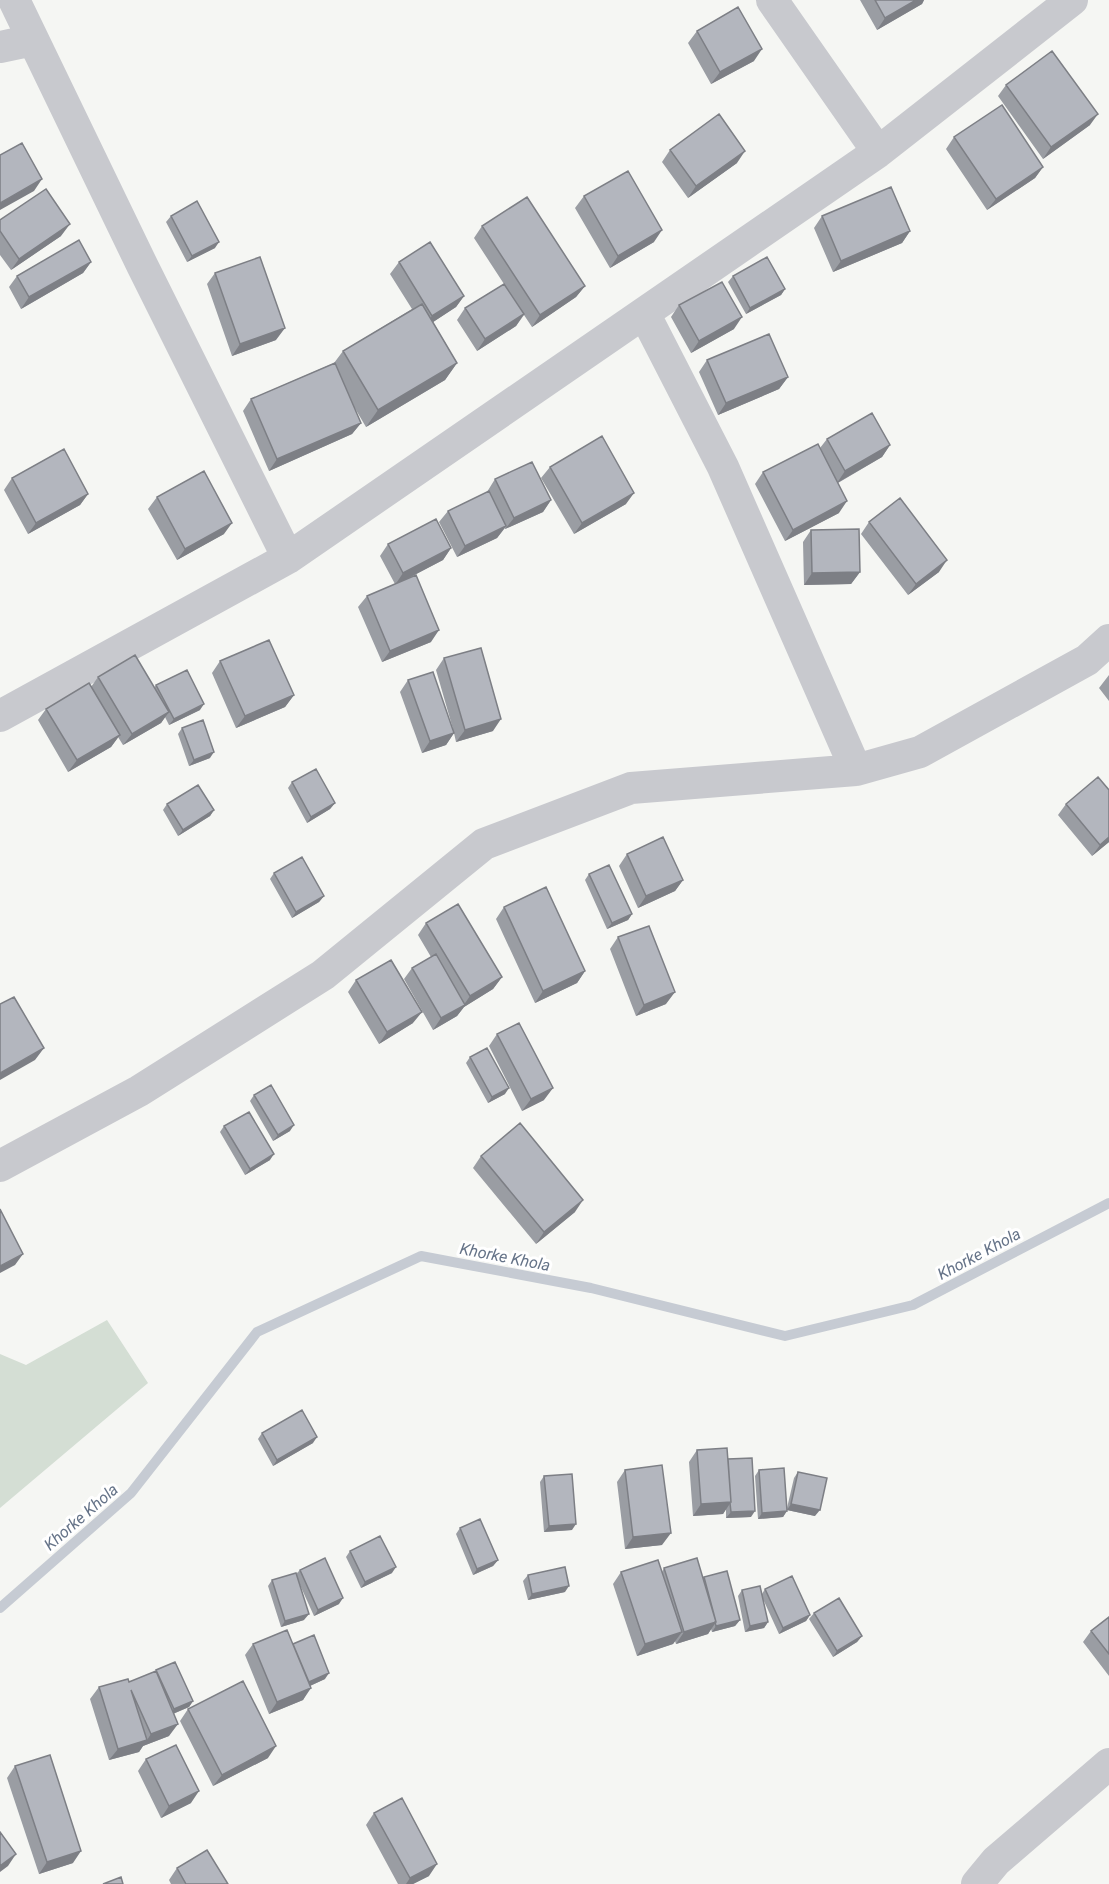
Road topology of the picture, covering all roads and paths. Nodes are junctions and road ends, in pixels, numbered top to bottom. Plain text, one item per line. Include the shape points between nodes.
1 (14, 0) edge
2 (772, 0) edge
3 (1072, 0) edge
4 (33, 40) junction
5 (0, 47) edge
6 (878, 152) junction
7 (644, 313) junction
8 (288, 558) junction
9 (1109, 640) edge
10 (0, 716) edge
11 (856, 770) junction
12 (0, 1166) edge
13 (1109, 1764) edge
14 (977, 1884) edge

1 - 4 street
2 - 6 street
3 - 6 street
4 - 5 street
4 - 8 street
6 - 7 street
7 - 8 street
7 - 11 street via 723,467
8 - 10 street
9 - 11 street via 1087,660 920,753
11 - 12 street via 631,788 484,844 323,975 139,1091
13 - 14 street via 996,1861

